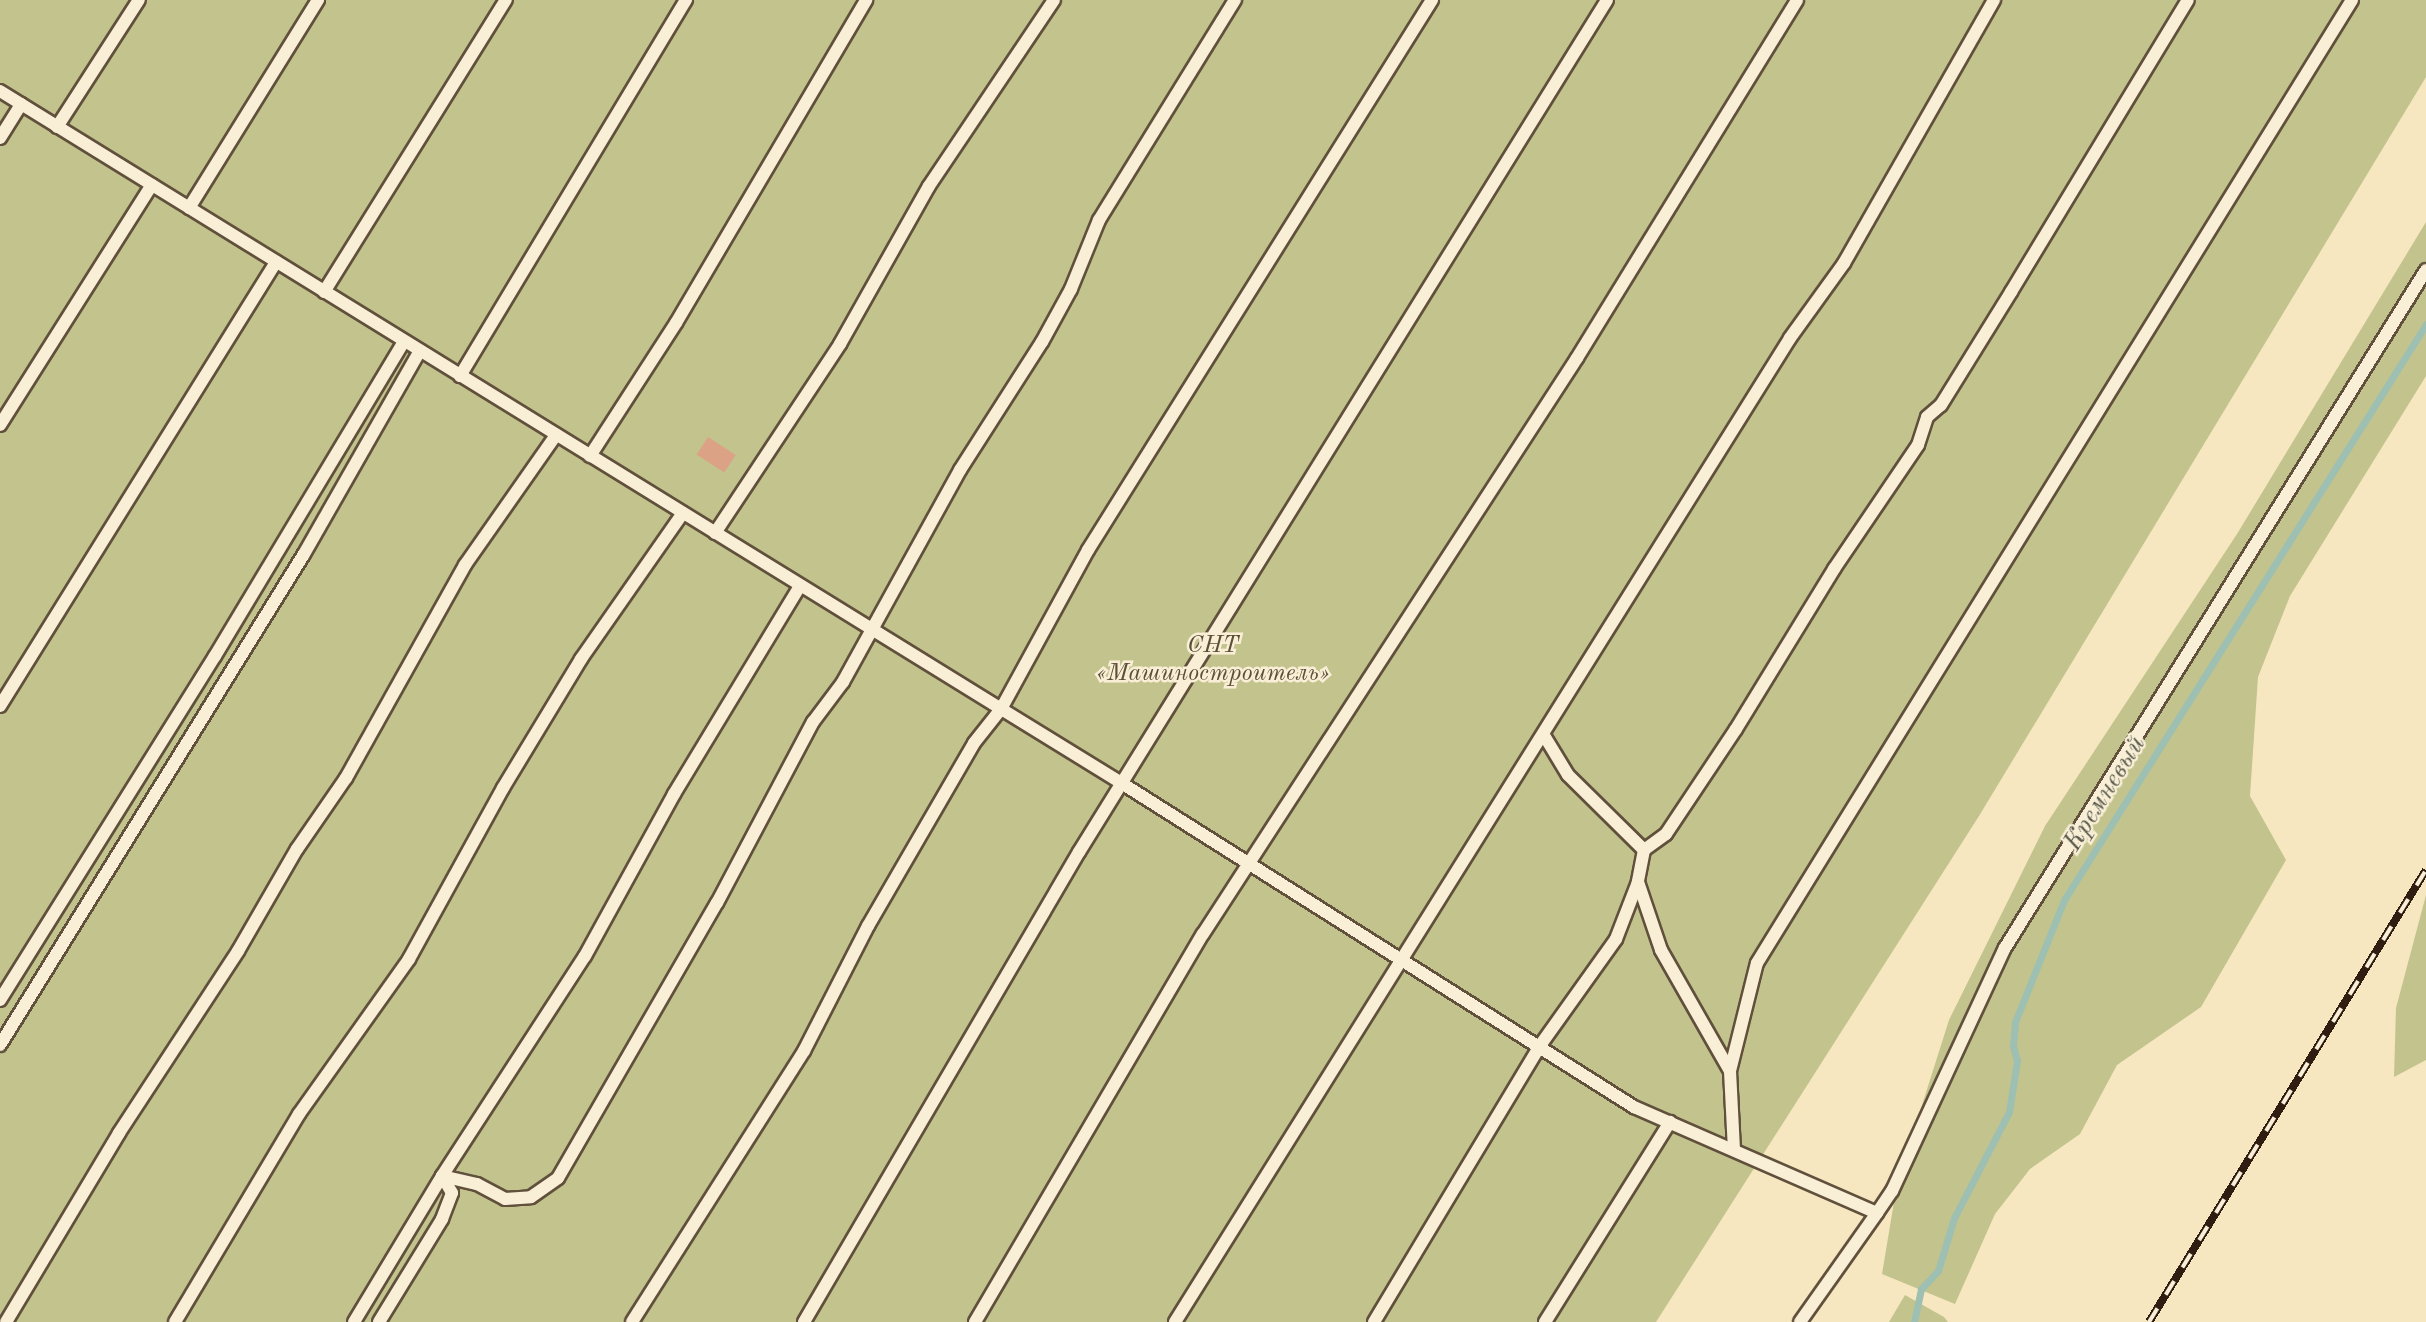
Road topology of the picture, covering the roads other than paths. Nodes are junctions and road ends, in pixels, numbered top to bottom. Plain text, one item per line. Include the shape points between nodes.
1 (139, 0) edge
2 (318, 0) edge
3 (506, 0) edge
4 (686, 0) edge
5 (866, 0) edge
6 (1054, 0) edge
7 (1235, 0) edge
8 (1432, 0) edge
9 (1606, 0) edge
10 (1797, 0) edge
11 (1994, 0) edge
12 (2188, 0) edge
13 (2353, 0) edge
14 (0, 91) edge
15 (21, 104) junction
16 (57, 127) junction
17 (0, 138) edge
18 (152, 185) junction
19 (189, 208) junction
20 (276, 262) junction
21 (2426, 270) edge
22 (324, 292) junction
23 (404, 341) junction
24 (420, 351) junction
25 (460, 376) junction
26 (0, 425) edge
27 (556, 435) junction
28 (590, 456) junction
29 (682, 513) junction
30 (715, 533) junction
31 (800, 586) junction
32 (870, 629) junction
33 (0, 706) edge
34 (1001, 709) junction
35 (1545, 737) junction
36 (1123, 784) junction
37 (1644, 850) junction
38 (1247, 863) junction
39 (1639, 882) junction
40 (1402, 962) junction
41 (0, 1000) edge
42 (0, 1045) edge
43 (1539, 1047) junction
44 (1730, 1072) junction
45 (1670, 1122) junction
46 (1734, 1150) junction
47 (442, 1176) junction
48 (1877, 1213) junction
49 (6, 1322) edge
50 (176, 1322) edge
51 (354, 1322) edge
52 (379, 1322) edge
53 (632, 1322) edge
54 (804, 1322) edge
55 (975, 1322) edge
56 (1175, 1322) edge
57 (1374, 1322) edge
58 (1545, 1322) edge
59 (1800, 1322) edge

1 - 16 lane
2 - 19 lane
3 - 22 lane
4 - 25 lane
5 - 28 lane via 676,323
6 - 30 lane via 929,186 840,344
7 - 32 lane via 1099,220 1071,289 1042,342 960,470
8 - 34 lane via 1155,439
9 - 36 lane
10 - 38 lane via 1577,358
11 - 35 lane via 1844,263 1783,349
12 - 37 lane via 1941,405 1927,417 1918,445 1666,834
13 - 44 lane via 1757,962
14 - 15 lane
15 - 16 lane
15 - 17 lane
16 - 18 lane
18 - 19 lane
18 - 26 lane
19 - 20 lane
20 - 22 lane
20 - 33 lane
21 - 48 lane via 2004,948 1892,1191
22 - 23 lane
23 - 24 lane
23 - 41 lane via 215,656
24 - 25 lane
24 - 42 lane via 304,554
25 - 27 lane
27 - 28 lane
27 - 49 lane via 465,565 346,778 106,1154
28 - 29 lane
29 - 30 lane
29 - 50 lane via 581,659 408,959 299,1114
30 - 31 lane
31 - 32 lane
31 - 47 lane via 674,794 585,956
32 - 34 lane
32 - 47 lane via 558,1178 531,1197 505,1199 477,1184
34 - 36 lane
34 - 53 lane via 974,743 909,853 804,1051
35 - 37 lane via 1568,775
35 - 40 lane
36 - 38 lane
36 - 54 lane
37 - 39 lane
38 - 40 lane
38 - 55 lane
39 - 43 lane via 1616,939
39 - 44 lane via 1679,988
40 - 43 lane
40 - 56 lane via 1325,1075 1280,1158 1227,1233
43 - 45 lane via 1634,1107
43 - 57 lane
44 - 46 lane
45 - 46 lane
45 - 58 lane
46 - 48 lane
47 - 51 lane
47 - 52 lane via 452,1193 442,1219
48 - 59 lane

